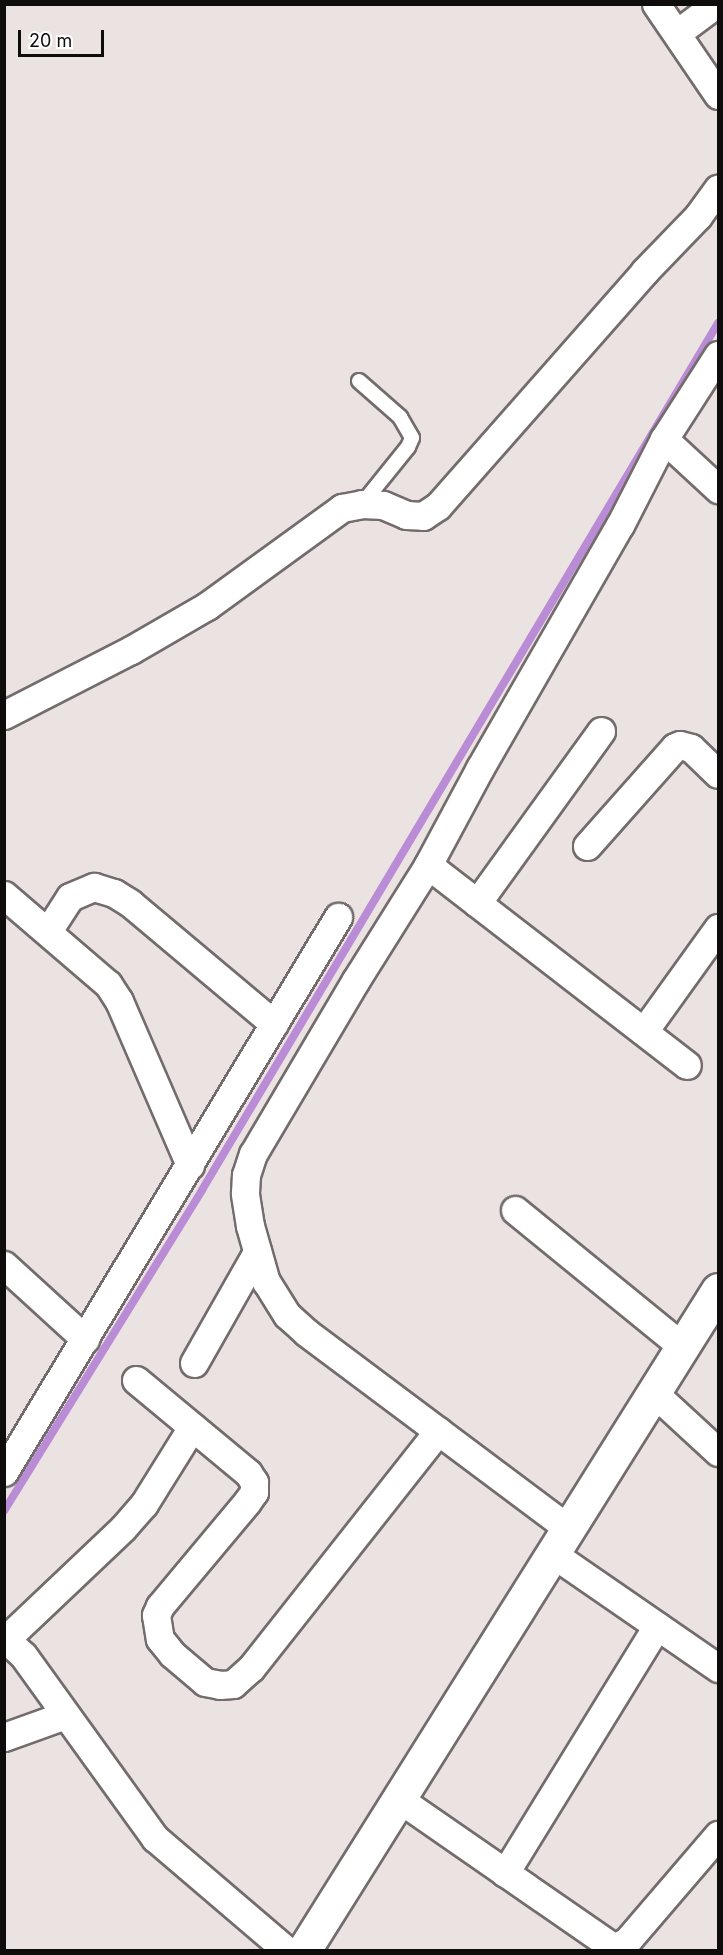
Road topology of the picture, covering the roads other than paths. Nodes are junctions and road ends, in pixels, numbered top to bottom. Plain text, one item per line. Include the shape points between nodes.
1 (656, 4) edge
2 (716, 4) edge
3 (677, 33) junction
4 (718, 95) edge
5 (718, 188) edge
6 (718, 355) edge
7 (359, 381) dead end
8 (664, 439) junction
9 (718, 489) edge
10 (362, 504) junction
11 (4, 715) edge
12 (601, 731) dead end
13 (718, 774) edge
14 (587, 846) dead end
15 (428, 865) junction
16 (4, 895) edge
17 (477, 903) junction
18 (338, 917) dead end
19 (718, 928) edge
20 (48, 931) junction
21 (274, 1024) junction
22 (644, 1031) junction
23 (687, 1065) dead end
24 (190, 1165) junction
25 (515, 1210) dead end
26 (257, 1252) junction
27 (4, 1265) edge
28 (718, 1290) edge
29 (85, 1338) junction
30 (683, 1347) junction
31 (194, 1363) dead end
32 (136, 1380) dead end
33 (654, 1393) junction
34 (192, 1427) junction
35 (438, 1431) junction
36 (718, 1452) edge
37 (4, 1472) edge
38 (561, 1542) junction
39 (657, 1626) junction
40 (5, 1639) edge
41 (718, 1668) edge
42 (65, 1715) junction
43 (4, 1737) edge
44 (399, 1798) junction
45 (718, 1835) edge
46 (505, 1873) junction
47 (286, 1950) edge
48 (304, 1950) edge

1 - 3 street
2 - 3 street
3 - 4 street
5 - 10 street via 698,216 438,506 423,516 406,515 383,505
6 - 8 street
7 - 10 lane via 400,417 412,438
8 - 9 street
8 - 15 street via 620,525
10 - 11 street via 342,508 207,606 167,630
12 - 17 street
13 - 14 street via 690,748 675,747
15 - 17 street
15 - 26 street via 253,1154 245,1194
16 - 20 street
17 - 22 street
18 - 21 street
19 - 22 street
20 - 21 street via 70,897 94,887 114,893
20 - 24 street via 92,968 114,993
21 - 24 street
22 - 23 street
24 - 29 street
25 - 30 street
26 - 31 street
26 - 35 street via 266,1282 287,1315
27 - 29 street
28 - 30 street
29 - 37 street
30 - 33 street
32 - 34 street
33 - 36 street
33 - 38 street
34 - 35 street via 248,1473 254,1482 254,1492 160,1606 157,1626 160,1639 172,1654 205,1682 220,1685 233,1684 251,1668
34 - 40 street via 144,1504 123,1528
35 - 38 street
38 - 39 street
38 - 44 street
39 - 41 street
39 - 46 street
40 - 42 street via 23,1655
42 - 43 street
42 - 47 street via 154,1838
44 - 46 street
44 - 48 street
45 - 46 street via 618,1948 602,1941

